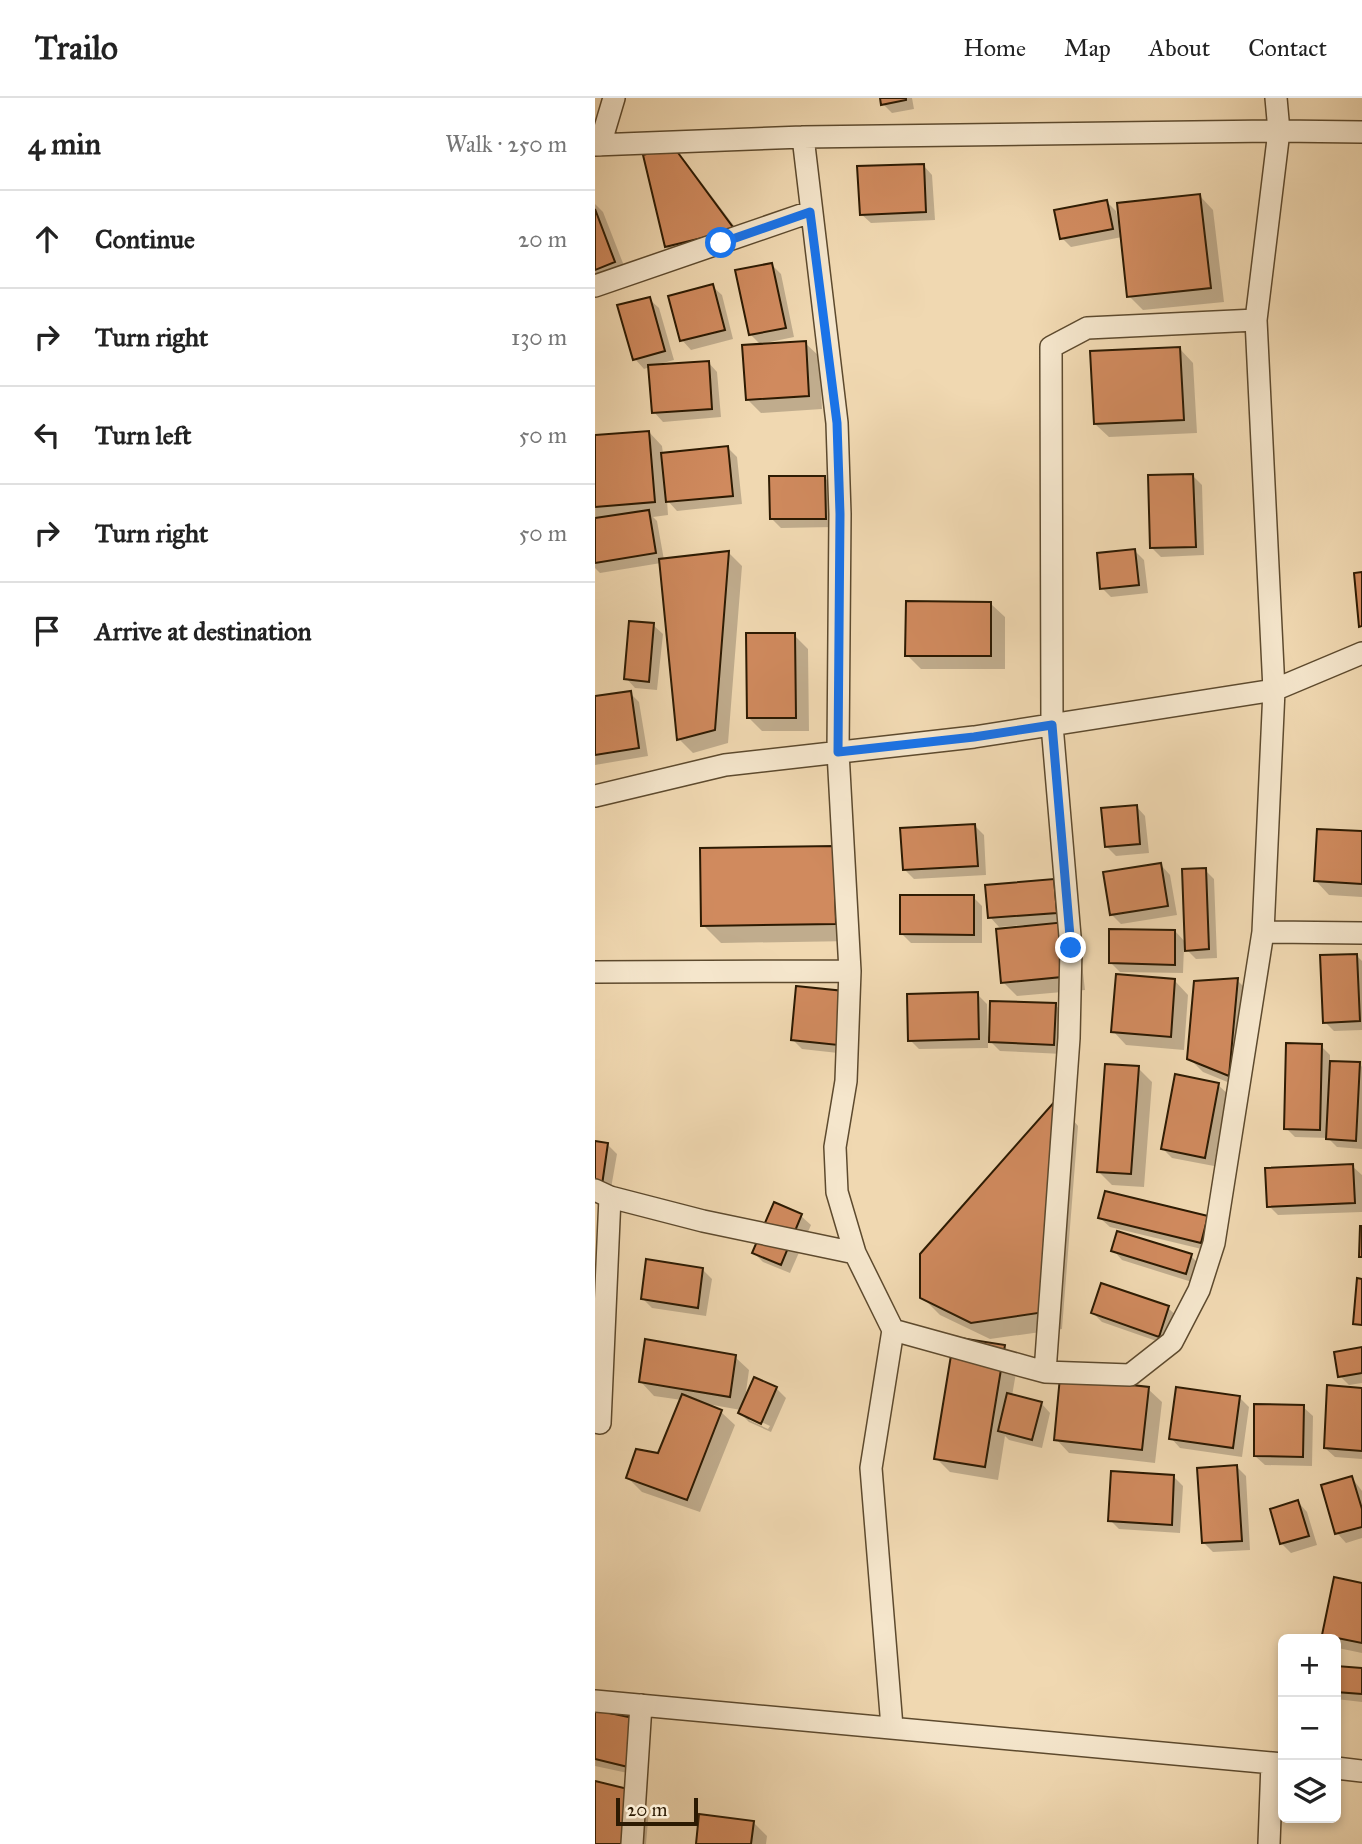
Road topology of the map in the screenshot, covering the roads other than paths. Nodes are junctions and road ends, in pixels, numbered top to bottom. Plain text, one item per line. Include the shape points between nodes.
1 (614, 98) edge
2 (1276, 98) edge
3 (1279, 131) junction
4 (1362, 132) edge
5 (803, 137) junction
6 (597, 145) edge
7 (810, 212) junction
8 (595, 286) edge
9 (1256, 320) junction
10 (1362, 653) edge
11 (1274, 690) junction
12 (1052, 725) junction
13 (838, 752) junction
14 (595, 796) edge
15 (1263, 932) junction
16 (1362, 933) edge
17 (851, 971) junction
18 (595, 972) edge
19 (603, 1194) edge
20 (855, 1253) junction
21 (893, 1330) junction
22 (1045, 1372) junction
23 (595, 1422) edge
24 (595, 1701) edge
25 (641, 1705) junction
26 (893, 1727) junction
27 (1277, 1763) edge
28 (1341, 1769) edge
29 (1362, 1771) edge
30 (632, 1844) edge
31 (1269, 1844) edge

1 - 6 street
2 - 3 street
3 - 4 street
3 - 5 street
3 - 9 street
5 - 6 street
5 - 7 street
7 - 8 street
7 - 13 street via 837,423
9 - 11 street
9 - 12 street via 1087,328 1051,347
10 - 11 street
11 - 12 street
11 - 15 street
12 - 13 street
12 - 22 street via 1071,948 1069,1038
13 - 14 street via 725,765
13 - 17 street
15 - 16 street
15 - 22 street via 1214,1243 1199,1290 1172,1342 1130,1375
17 - 18 street
17 - 20 street via 846,1082 835,1147 837,1192
19 - 20 street
19 - 23 street via 600,1423
20 - 21 street
21 - 22 street
21 - 26 street via 871,1468
24 - 25 street
25 - 26 street
25 - 30 street
26 - 27 street
27 - 31 street
28 - 29 street

